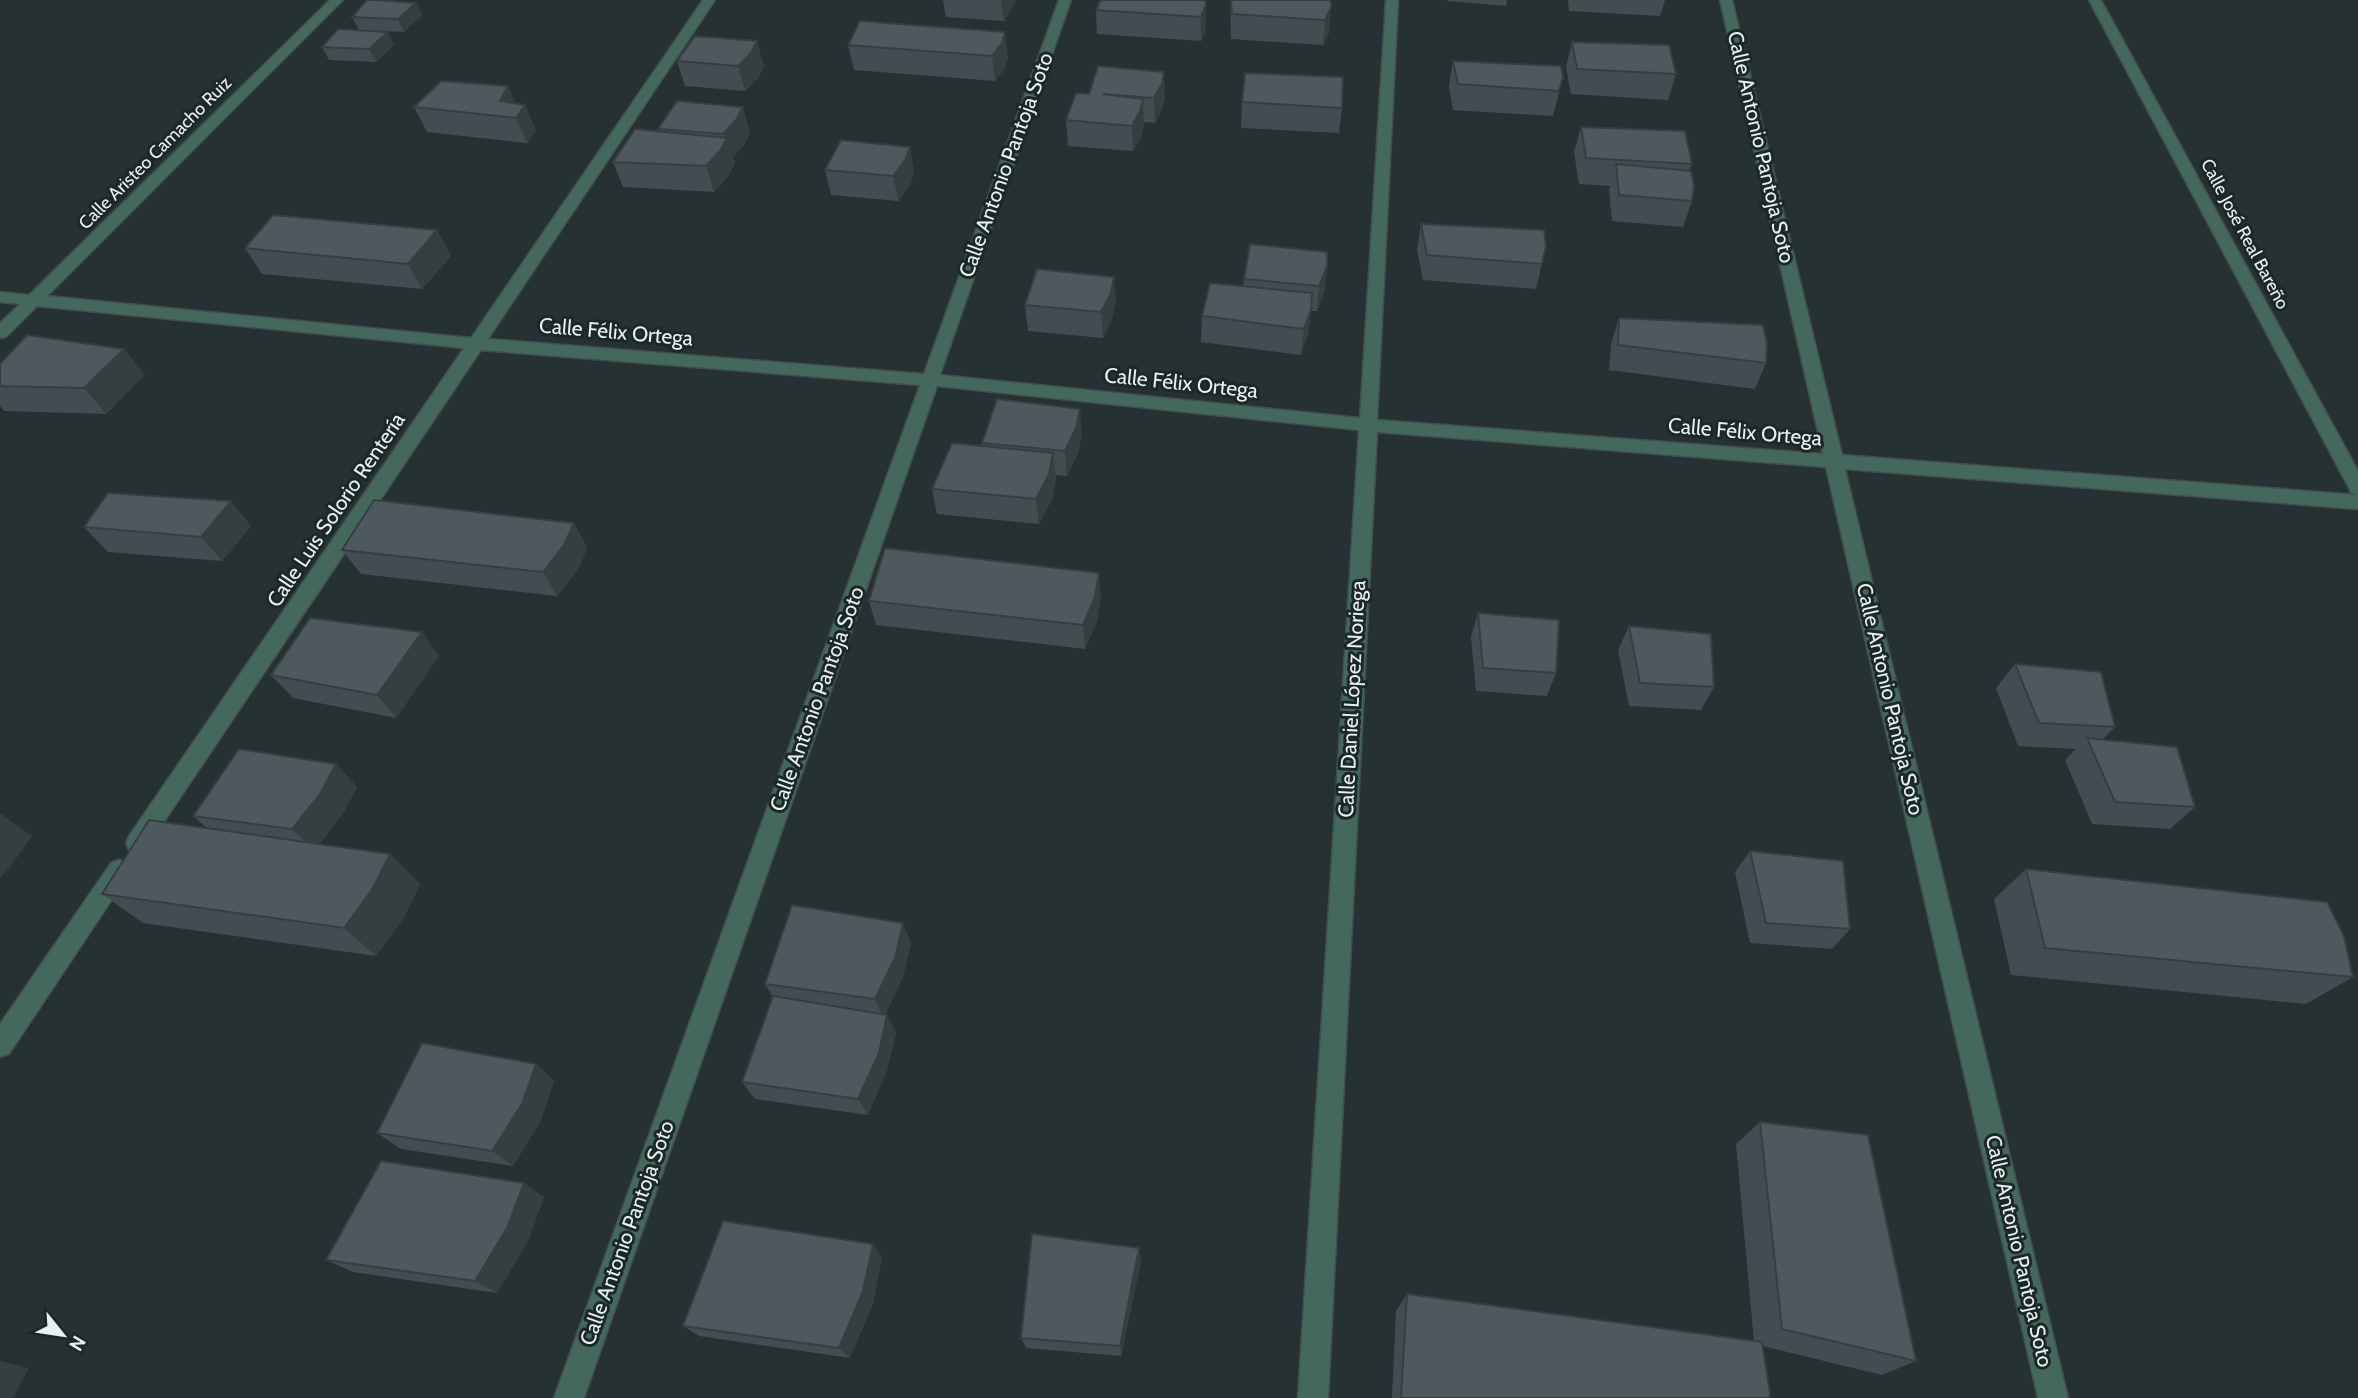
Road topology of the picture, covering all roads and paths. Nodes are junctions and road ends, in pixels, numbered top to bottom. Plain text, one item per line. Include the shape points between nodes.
1 (337, 0) edge
2 (709, 0) edge
3 (1065, 0) edge
4 (1392, 0) edge
5 (1726, 0) edge
6 (2095, 0) edge
7 (0, 297) edge
8 (34, 300) junction
9 (0, 334) edge
10 (476, 344) junction
11 (930, 380) junction
12 (1368, 425) junction
13 (1835, 462) junction
14 (2358, 488) edge
15 (2358, 502) edge
16 (0, 1045) edge
17 (569, 1398) edge
18 (1313, 1398) edge
19 (2053, 1398) edge

1 - 8 street, Calle Aristeo Camacho Ruiz
2 - 10 street, Calle Luis Solorio Rentería
3 - 11 street, Calle Antonio Pantoja Soto
4 - 12 street, Calle Daniel López Noriega
5 - 13 street, Calle Antonio Pantoja Soto
6 - 14 street, Calle José Real Bareño
7 - 8 street, Calle Félix Ortega
8 - 9 street, Calle Aristeo Camacho Ruiz
8 - 10 street, Calle Félix Ortega
10 - 11 street, Calle Félix Ortega
10 - 16 street, Calle Luis Solorio Rentería
11 - 12 street, Calle Félix Ortega
11 - 17 street, Calle Antonio Pantoja Soto
12 - 13 street, Calle Félix Ortega
12 - 18 street, Calle Daniel López Noriega
13 - 15 street, Calle Félix Ortega
13 - 19 street, Calle Antonio Pantoja Soto

